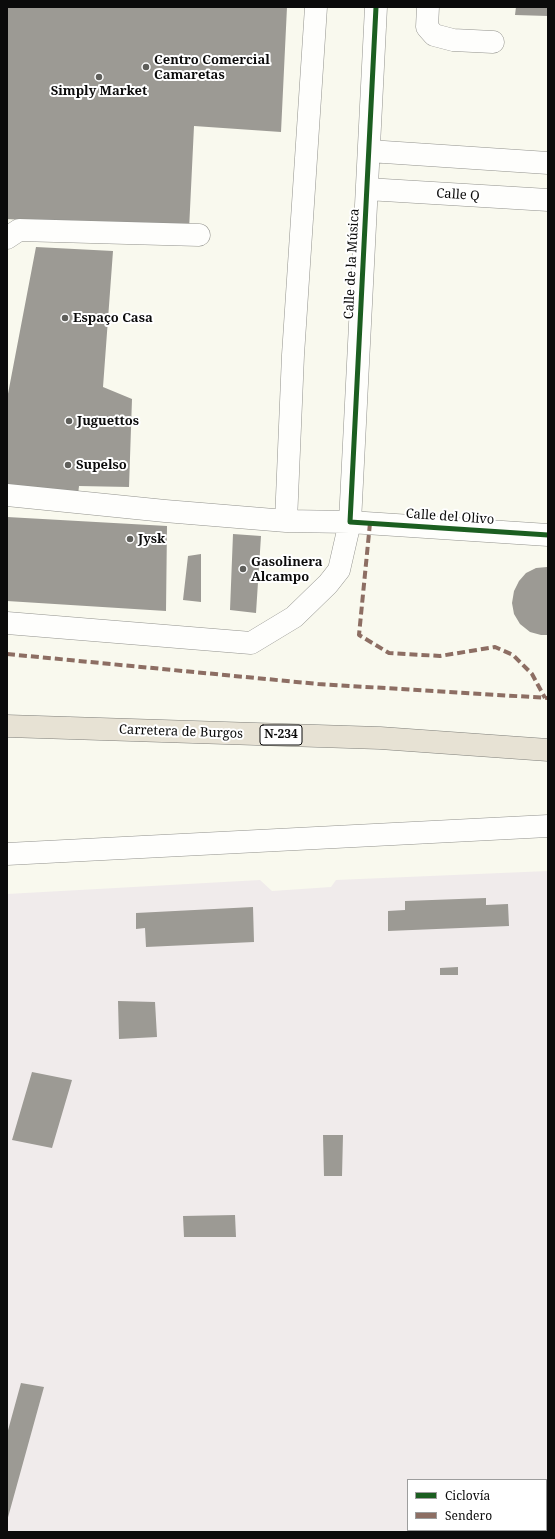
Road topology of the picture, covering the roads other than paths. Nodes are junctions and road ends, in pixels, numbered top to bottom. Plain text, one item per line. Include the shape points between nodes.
1 (316, 7) edge
2 (376, 7) edge
3 (428, 7) edge
4 (493, 42) dead end
5 (369, 151) junction
6 (548, 162) edge
7 (367, 189) junction
8 (548, 200) edge
9 (11, 232) edge
10 (199, 235) dead end
11 (7, 495) edge
12 (286, 521) junction
13 (350, 522) junction
14 (548, 535) edge
15 (7, 623) edge
16 (7, 726) edge
17 (548, 737) edge
18 (380, 738) junction
19 (548, 750) edge
20 (548, 826) edge
21 (7, 854) edge

1 - 12 street via 293,355
2 - 5 street, Calle de la Música
3 - 4 street via 427,27 434,35 453,40
5 - 6 street
5 - 7 street, Calle de la Música
7 - 8 street, Calle Q
7 - 13 street, Calle de la Música
9 - 10 street
11 - 12 street, Calle del Olivo
12 - 13 street, Calle del Olivo
13 - 14 street, Calle del Olivo
13 - 15 street, Calle de la Música via 339,570 328,584 294,617 251,643
16 - 18 highway, Carretera de Burgos / N-234
17 - 18 highway, Carretera de Burgos / N-234
18 - 19 highway, Carretera de Burgos / N-234
20 - 21 street

